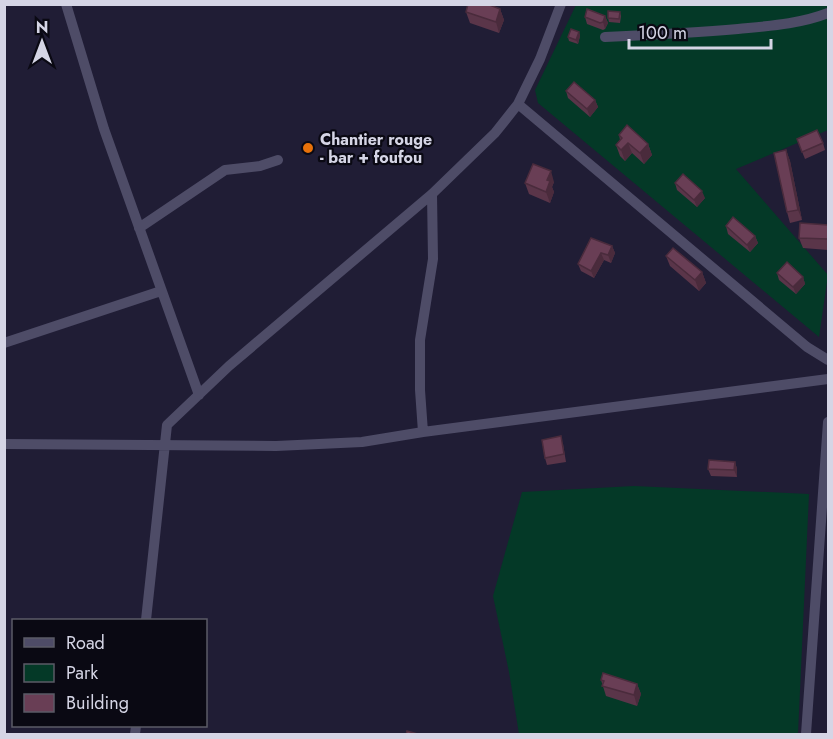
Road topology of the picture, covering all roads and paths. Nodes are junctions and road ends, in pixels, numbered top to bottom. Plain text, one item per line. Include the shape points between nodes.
1 (66, 4) edge
2 (561, 4) edge
3 (828, 13) edge
4 (605, 37) dead end
5 (518, 104) junction
6 (279, 160) dead end
7 (432, 194) junction
8 (139, 228) junction
9 (161, 291) junction
10 (4, 343) edge
11 (828, 360) edge
12 (828, 379) edge
13 (199, 395) junction
14 (828, 422) edge
15 (423, 432) junction
16 (4, 444) edge
17 (163, 444) junction
18 (146, 619) edge
19 (806, 735) edge

1 - 8 street
2 - 5 street
3 - 4 street via 755,28
5 - 7 street via 495,133
5 - 11 street via 807,347
6 - 8 street via 225,170
7 - 13 street
7 - 15 street via 433,259 420,340
8 - 9 street
9 - 10 street
9 - 13 street
12 - 15 street
13 - 17 street via 167,425
14 - 19 street
15 - 17 street via 362,442 276,446
16 - 17 street
17 - 18 street

